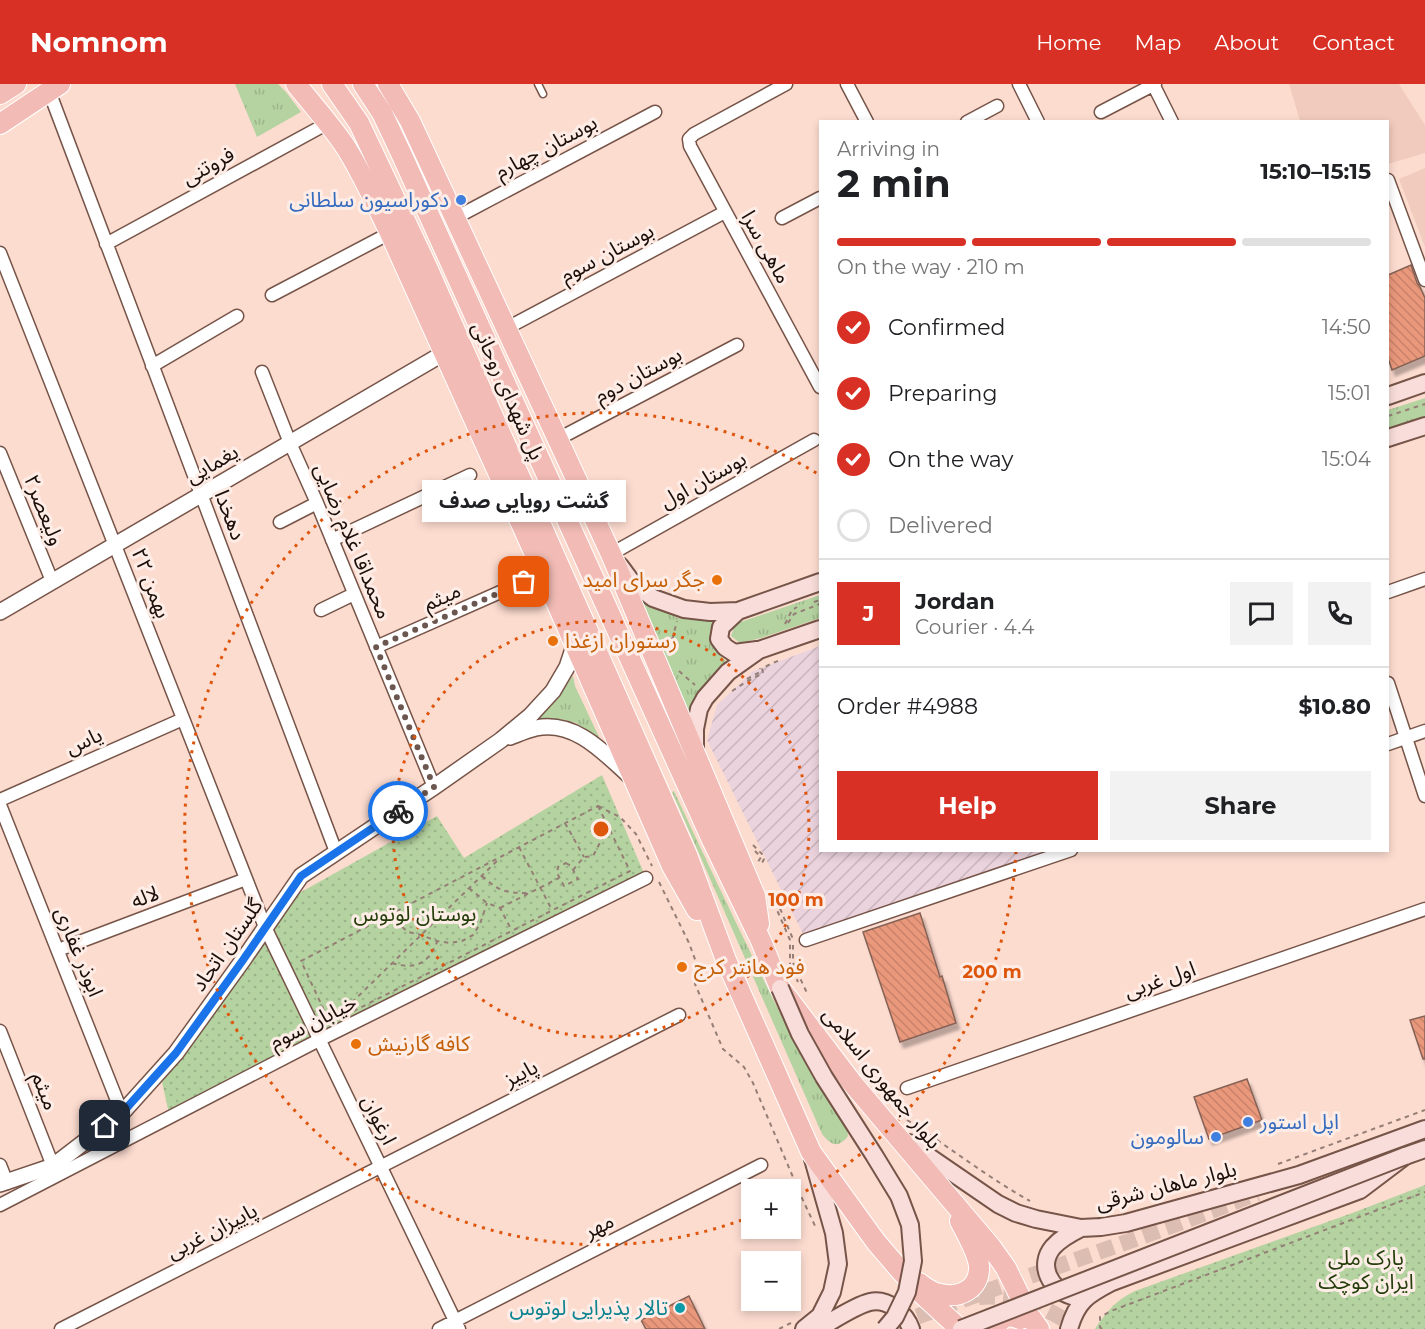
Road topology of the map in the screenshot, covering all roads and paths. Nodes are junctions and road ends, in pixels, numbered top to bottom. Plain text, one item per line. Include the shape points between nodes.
1 (16, 84) edge
2 (296, 84) edge
3 (333, 84) edge
4 (363, 84) edge
5 (538, 84) edge
6 (786, 84) edge
7 (847, 84) edge
8 (1019, 84) edge
9 (1154, 84) edge
10 (394, 86) edge
11 (55, 88) edge
12 (0, 94) edge
13 (543, 94) dead end
14 (997, 106) dead end
15 (655, 112) dead end
16 (1101, 112) dead end
17 (866, 120) edge
18 (971, 120) edge
19 (1037, 120) edge
20 (1171, 120) edge
21 (328, 123) junction
22 (0, 124) edge
23 (1389, 183) edge
24 (819, 199) edge
25 (725, 212) junction
26 (455, 218) junction
27 (782, 218) dead end
28 (390, 233) junction
29 (106, 244) junction
30 (0, 253) edge
31 (1425, 280) edge
32 (272, 295) dead end
33 (237, 316) dead end
34 (507, 328) junction
35 (736, 345) dead end
36 (444, 353) junction
37 (152, 366) junction
38 (262, 372) dead end
39 (1425, 383) edge
40 (819, 385) edge
41 (1389, 396) edge
42 (1425, 404) edge
43 (1389, 416) edge
44 (1425, 426) edge
45 (1389, 438) edge
46 (558, 439) junction
47 (814, 440) dead end
48 (290, 443) junction
49 (0, 453) edge
50 (470, 474) dead end
51 (201, 495) junction
52 (317, 503) junction
53 (280, 522) dead end
54 (332, 540) junction
55 (115, 545) junction
56 (611, 554) junction
57 (1425, 579) edge
58 (52, 581) junction
59 (524, 582) dead end
60 (819, 582) edge
61 (1389, 592) edge
62 (354, 594) junction
63 (819, 600) edge
64 (812, 602) dead end
65 (819, 604) edge
66 (804, 605) dead end
67 (321, 610) dead end
68 (738, 611) junction
69 (0, 612) edge
70 (678, 618) dead end
71 (788, 624) dead end
72 (819, 629) edge
73 (785, 632) dead end
74 (575, 643) junction
75 (376, 647) junction
76 (669, 649) dead end
77 (759, 650) junction
78 (790, 654) dead end
79 (783, 659) dead end
80 (675, 667) dead end
81 (1389, 686) edge
82 (700, 689) dead end
83 (730, 689) dead end
84 (726, 698) dead end
85 (183, 719) junction
86 (1425, 731) edge
87 (1406, 737) junction
88 (501, 740) junction
89 (1389, 744) edge
90 (695, 756) junction
91 (633, 778) junction
92 (434, 787) junction
93 (1425, 796) edge
94 (0, 800) edge
95 (0, 805) edge
96 (598, 806) junction
97 (565, 823) junction
98 (606, 824) junction
99 (746, 839) dead end
100 (713, 842) joint
101 (519, 847) junction
102 (752, 848) dead end
103 (336, 852) junction
104 (1065, 852) edge
105 (503, 855) junction
106 (584, 857) junction
107 (573, 870) junction
108 (482, 876) junction
109 (559, 878) junction
110 (646, 878) dead end
111 (246, 879) junction
112 (540, 887) junction
113 (469, 888) junction
114 (770, 890) dead end
115 (528, 893) junction
116 (487, 903) junction
117 (500, 908) junction
118 (1425, 909) edge
119 (552, 910) junction
120 (390, 914) junction
121 (265, 927) junction
122 (512, 931) junction
123 (421, 935) junction
124 (806, 940) dead end
125 (437, 941) junction
126 (761, 941) junction
127 (58, 950) junction
128 (726, 960) junction
129 (392, 963) junction
130 (780, 988) junction
131 (808, 998) dead end
132 (679, 1015) dead end
133 (330, 1023) junction
134 (0, 1031) edge
135 (319, 1040) junction
136 (907, 1088) dead end
137 (1425, 1110) edge
138 (122, 1113) junction
139 (899, 1126) junction
140 (1425, 1129) edge
141 (928, 1139) dead end
142 (1425, 1149) edge
143 (811, 1152) junction
144 (1405, 1156) junction
145 (0, 1165) edge
146 (762, 1165) dead end
147 (1275, 1165) dead end
148 (53, 1166) junction
149 (380, 1167) junction
150 (3, 1184) edge
151 (1425, 1192) edge
152 (949, 1199) junction
153 (1035, 1204) dead end
154 (0, 1205) edge
155 (1034, 1208) dead end
156 (1081, 1228) junction
157 (819, 1236) dead end
158 (876, 1242) junction
159 (1105, 1285) junction
160 (800, 1324) edge
161 (457, 1325) edge
162 (61, 1329) edge
163 (439, 1329) edge
164 (779, 1329) edge
165 (818, 1329) edge
166 (885, 1329) edge
167 (911, 1329) edge
168 (961, 1329) edge
169 (994, 1329) edge
170 (1034, 1329) edge
171 (1040, 1329) edge
172 (1069, 1329) edge
173 (1102, 1329) edge

1 - 12 main road
2 - 21 main road
3 - 128 main road, پل شهدای روحانی via 359,123 426,265 687,855
4 - 100 main road, پل شهدای روحانی via 382,113
5 - 13 lane
6 - 25 street, ماهی سرا via 689,139
7 - 17 street
8 - 19 street
9 - 16 street
9 - 20 street
10 - 26 main road
11 - 22 main road
11 - 29 street, دهخدا
14 - 18 street
15 - 26 street, بوستان چهارم
21 - 28 main road
21 - 29 street, فروتنی
23 - 31 street
24 - 27 street
25 - 34 street, بوستان سوم
25 - 40 street, ماهی سرا
26 - 34 main road
28 - 32 street
28 - 36 main road
29 - 37 street, دهخدا
30 - 55 street, ۲۲ بهمن
33 - 37 street
34 - 46 main road
35 - 46 street, بوستان دوم
36 - 48 street, یغمایی
36 - 74 main road
37 - 51 street, دهخدا
38 - 48 street, محمداقا غلام رضایی
39 - 41 main road
42 - 43 path
44 - 45 main road
46 - 56 main road
47 - 56 street, بوستان اول
48 - 51 street, یغمایی
48 - 52 street, محمداقا غلام رضایی
49 - 58 street, ولیعصر۲
50 - 54 street
51 - 55 street, یغمایی
51 - 103 street, دهخدا
52 - 53 street
52 - 54 street, محمداقا غلام رضایی
54 - 62 street, محمداقا غلام رضایی
55 - 58 street, یغمایی
55 - 85 street, ۲۲ بهمن
56 - 68 main road via 631,581 653,598 684,609
56 - 90 main road
57 - 61 street
58 - 69 street, یغمایی
59 - 75 street, میثم
60 - 68 main road
62 - 67 street
62 - 75 street, محمداقا غلام رضایی
63 - 64 path
65 - 71 path via 794,614
66 - 73 path via 792,610
68 - 77 main road via 722,627 719,639 734,653
70 - 76 path
72 - 77 main road
74 - 88 street via 553,691
74 - 91 main road
75 - 92 street, محمداقا غلام رضایی
77 - 90 main road via 728,672 705,698 695,729
78 - 83 path via 759,666 760,672
79 - 84 path via 762,668 763,673
80 - 82 path
81 - 87 street
85 - 94 street, یاس
85 - 111 street, ۲۲ بهمن
86 - 87 street
87 - 89 street
87 - 93 street
88 - 91 street via 537,728 566,728 588,740
88 - 92 street, گلستان اتحاد
90 - 126 main road via 755,896
91 - 128 main road via 672,866
92 - 103 street, گلستان اتحاد
95 - 127 street, ابوذر غفاری
96 - 97 path
96 - 98 path
96 - 157 path via 620,817 636,834 696,962 695,984 723,1049 744,1067 753,1083
97 - 101 path
97 - 106 path
98 - 106 path via 593,856
98 - 119 path via 630,870
99 - 102 path via 764,856 761,869 757,864 761,857
100 - 126 main road, بلوار جمهوری اسلامی
101 - 105 path
101 - 112 path
103 - 121 street, گلستان اتحاد via 301,876
104 - 124 street
105 - 108 path
105 - 120 path
106 - 107 path
107 - 109 path via 566,863 558,867
107 - 109 path via 578,879 564,886
108 - 113 path
108 - 115 path via 502,891
109 - 112 path
110 - 135 street, خیابان سوم
111 - 121 street, ۲۲ بهمن
111 - 127 street, لاله
112 - 115 path
112 - 119 path
113 - 116 path
113 - 123 path
114 - 131 path via 790,940 790,964
115 - 117 path
116 - 117 path
116 - 125 path via 473,935 450,943
117 - 122 path
118 - 136 street, اول غربی
119 - 122 path
120 - 123 path via 408,932
120 - 133 path via 301,961
121 - 135 street, ارغوان
121 - 138 street, گلستان اتحاد via 176,1053
122 - 133 path
123 - 125 path
123 - 129 path
125 - 129 path via 426,960 404,966
126 - 130 main road, بلوار جمهوری اسلامی
127 - 138 street, ابوذر غفاری
128 - 143 main road
129 - 133 path
130 - 139 main road, بلوار جمهوری اسلامی via 853,1084
130 - 166 main road, bridge via 800,1034 893,1185 910,1225 913,1261 907,1292
132 - 149 street, پاییز
134 - 148 street, میثم
135 - 149 street, ارغوان
135 - 154 street, خیابان سوم
137 - 147 path
138 - 148 street, گلستان اتحاد
139 - 152 main road, بلوار جمهوری اسلامی
139 - 153 path via 941,1142
139 - 156 main road, بلوار ماهان شرقی via 998,1204 1036,1219
140 - 156 main road, بلوار ماهان شرقی via 1299,1175 1126,1223
141 - 155 path
142 - 144 main road
143 - 158 main road
143 - 160 main road via 834,1233 838,1264 832,1292 820,1316
144 - 159 main road via 1360,1190
144 - 168 main road, bridge
145 - 150 street
146 - 161 street, مهر
148 - 150 street, گلستان اتحاد
149 - 161 street, ارغوان
149 - 162 street, پاییزان غربی
151 - 173 path via 1111,1311 1100,1317
152 - 158 main road via 979,1263 979,1278 970,1289 955,1295 928,1290
152 - 171 main road, بلوار جمهوری اسلامی via 1005,1268
156 - 159 main road via 1051,1249 1046,1261 1048,1274 1053,1284 1074,1296
158 - 168 main road via 923,1295
159 - 172 main road via 1082,1301
160 - 164 path
161 - 163 street, مهر
165 - 167 main road via 871,1301 892,1306 906,1317
169 - 170 main road via 1009,1316

